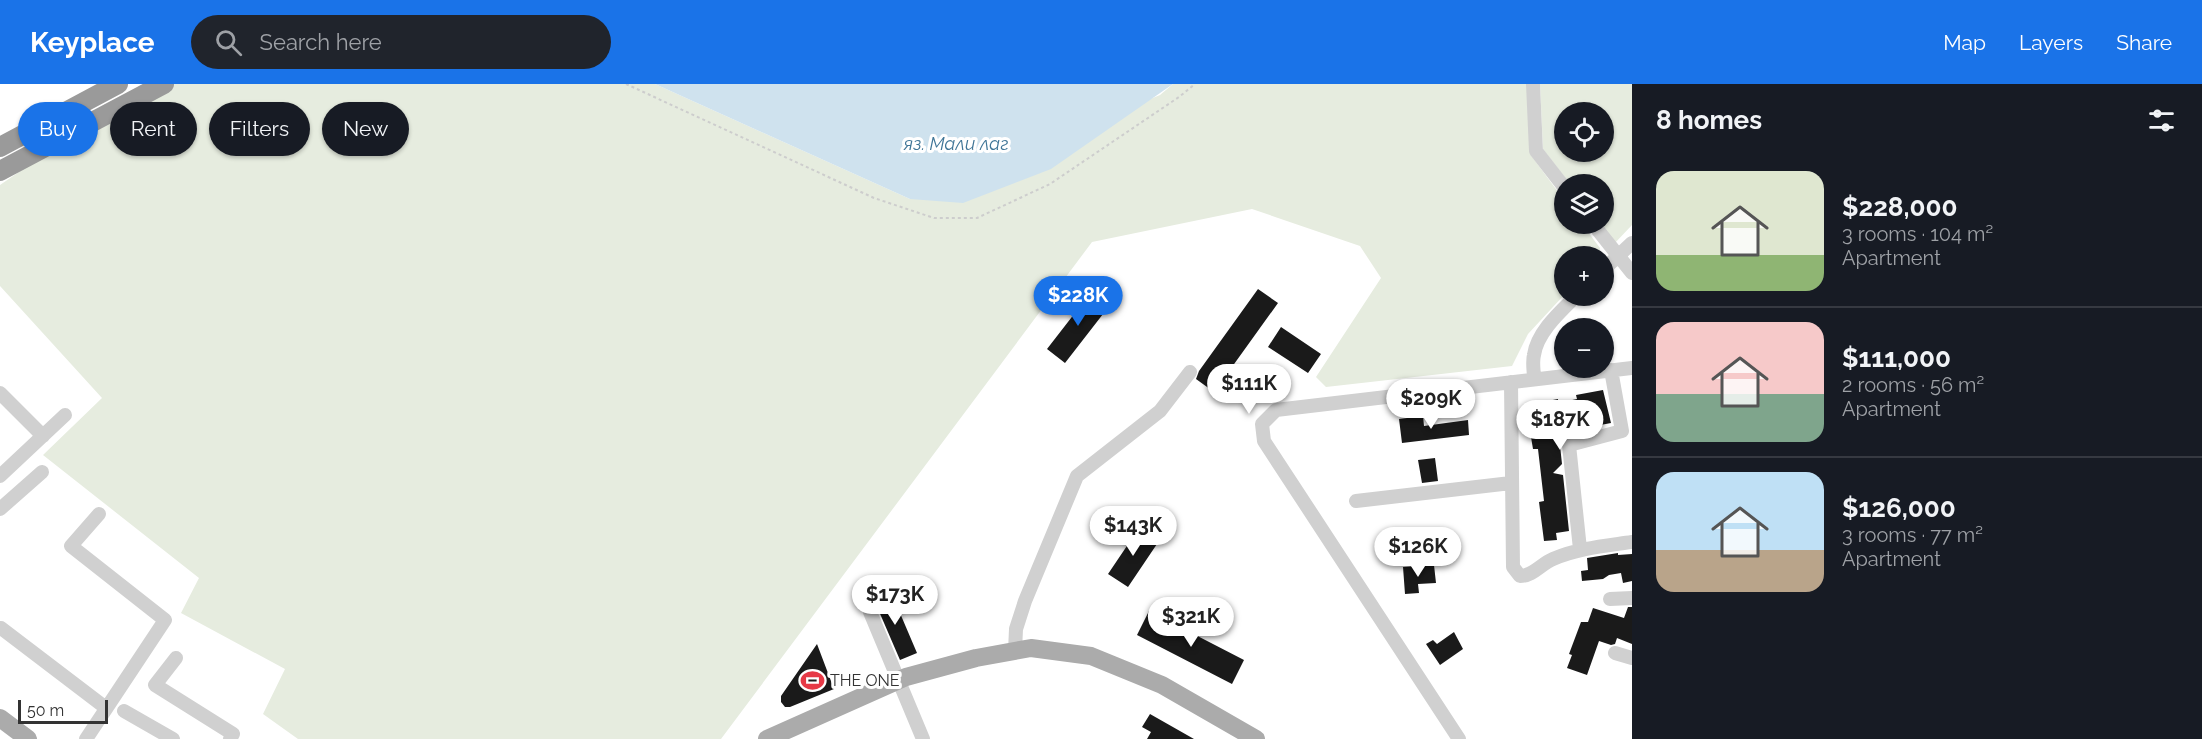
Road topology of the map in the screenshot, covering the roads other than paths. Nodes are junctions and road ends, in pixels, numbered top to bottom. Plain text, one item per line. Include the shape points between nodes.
1 (118, 84) edge
2 (164, 84) edge
3 (1533, 84) edge
4 (98, 118) edge
5 (0, 146) edge
6 (27, 156) edge
7 (33, 156) edge
8 (0, 171) edge
9 (1554, 174) edge
10 (0, 180) edge
11 (1601, 234) edge
12 (1632, 243) edge
13 (1618, 255) junction
14 (1614, 259) edge
15 (1632, 273) edge
16 (1566, 306) edge
17 (1632, 368) edge
18 (1614, 370) edge
19 (1190, 372) dead end
20 (1554, 377) edge
21 (1612, 378) edge
22 (1534, 379) junction
23 (1510, 382) junction
24 (0, 393) edge
25 (65, 415) dead end
26 (43, 436) junction
27 (42, 472) dead end
28 (0, 476) edge
29 (1511, 483) junction
30 (1356, 501) dead end
31 (0, 509) edge
32 (99, 514) dead end
33 (1632, 542) edge
34 (1580, 549) junction
35 (1632, 598) edge
36 (1610, 599) dead end
37 (870, 612) dead end
38 (1, 628) edge
39 (1015, 651) junction
40 (1615, 653) dead end
41 (176, 658) dead end
42 (1632, 658) edge
43 (898, 680) junction
44 (106, 708) junction
45 (124, 711) dead end
46 (0, 718) edge
47 (28, 739) edge
48 (86, 739) edge
49 (173, 739) edge
50 (230, 739) edge
51 (766, 739) edge
52 (923, 739) edge
53 (1256, 739) edge
54 (1459, 739) edge

1 - 5 highway
2 - 4 highway
3 - 9 street via 1536,151
6 - 8 highway
7 - 10 highway
11 - 13 street
12 - 13 street
13 - 14 street
13 - 15 street
16 - 22 street via 1540,339 1534,353
17 - 18 street
19 - 39 street via 1161,411 1077,476 1025,601 1016,629
20 - 22 street
21 - 34 street via 1622,431 1569,445
22 - 23 street
23 - 29 street
23 - 54 street via 1276,410 1262,424 1264,441
24 - 26 street
25 - 26 street
26 - 28 street
27 - 31 street
29 - 30 street
29 - 34 street via 1513,567 1520,576
32 - 44 street via 71,546 165,620
33 - 34 street
35 - 36 street
37 - 43 street
38 - 44 street
39 - 43 main road
39 - 53 main road via 1031,648 1091,656 1162,685
40 - 42 street
41 - 50 street via 155,685 234,734
43 - 51 main road
43 - 52 street
44 - 48 street
45 - 49 street
46 - 47 main road

